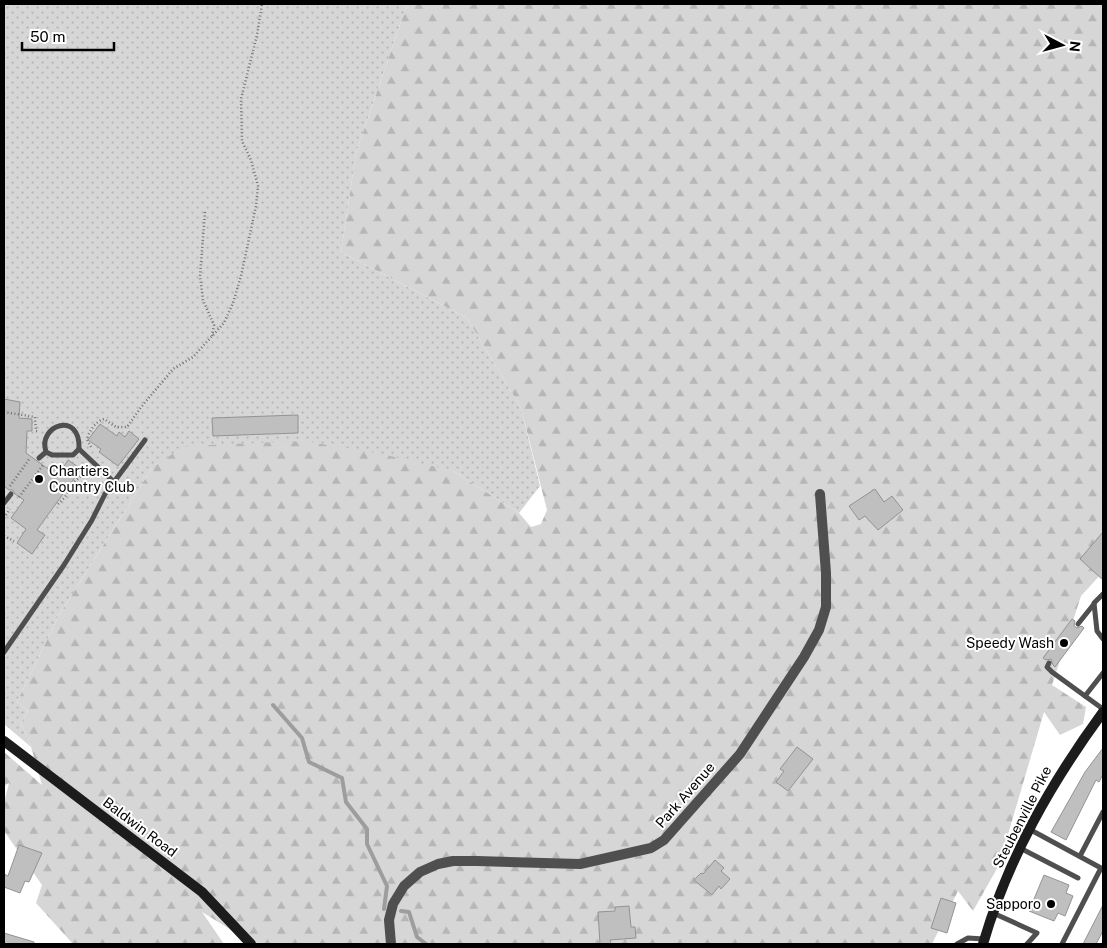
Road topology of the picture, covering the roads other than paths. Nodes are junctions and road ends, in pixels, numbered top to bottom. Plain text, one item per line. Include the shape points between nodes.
1 (145, 440) dead end
2 (79, 449) junction
3 (114, 482) junction
4 (11, 494) dead end
5 (820, 494) dead end
6 (5, 502) edge
7 (1103, 594) edge
8 (1094, 603) junction
9 (1078, 624) dead end
10 (1103, 639) edge
11 (4, 652) edge
12 (1049, 663) dead end
13 (1103, 672) edge
14 (1085, 696) junction
15 (1103, 710) edge
16 (4, 743) edge
17 (1103, 812) edge
18 (1028, 829) junction
19 (1020, 848) junction
20 (1080, 856) junction
21 (1078, 878) dead end
22 (993, 913) junction
23 (984, 942) edge
24 (251, 944) edge
25 (391, 944) edge
26 (957, 944) edge
27 (1027, 944) edge
28 (1062, 944) edge

1 - 3 lane
2 - 2 lane via 79,439 73,428 64,424 55,427 48,435 42,455 73,454
2 - 3 lane
3 - 11 lane via 64,565
4 - 6 lane
5 - 25 street, Park Avenue via 826,607 819,630 740,754 664,840 651,848 580,864 477,860 438,864 420,872 404,886 393,904 389,920
7 - 8 lane
8 - 9 lane
8 - 10 lane via 1097,631
12 - 14 lane via 1047,667 1052,672
13 - 14 lane
14 - 15 lane
15 - 18 street, Steubenville Pike
16 - 24 street, Baldwin Road via 202,892
17 - 20 lane
18 - 19 street, Steubenville Pike
18 - 20 lane
19 - 21 lane
19 - 22 street, Steubenville Pike
20 - 28 lane via 1101,868
22 - 23 street, Steubenville Pike
22 - 27 lane via 1037,933
23 - 26 lane via 968,938

